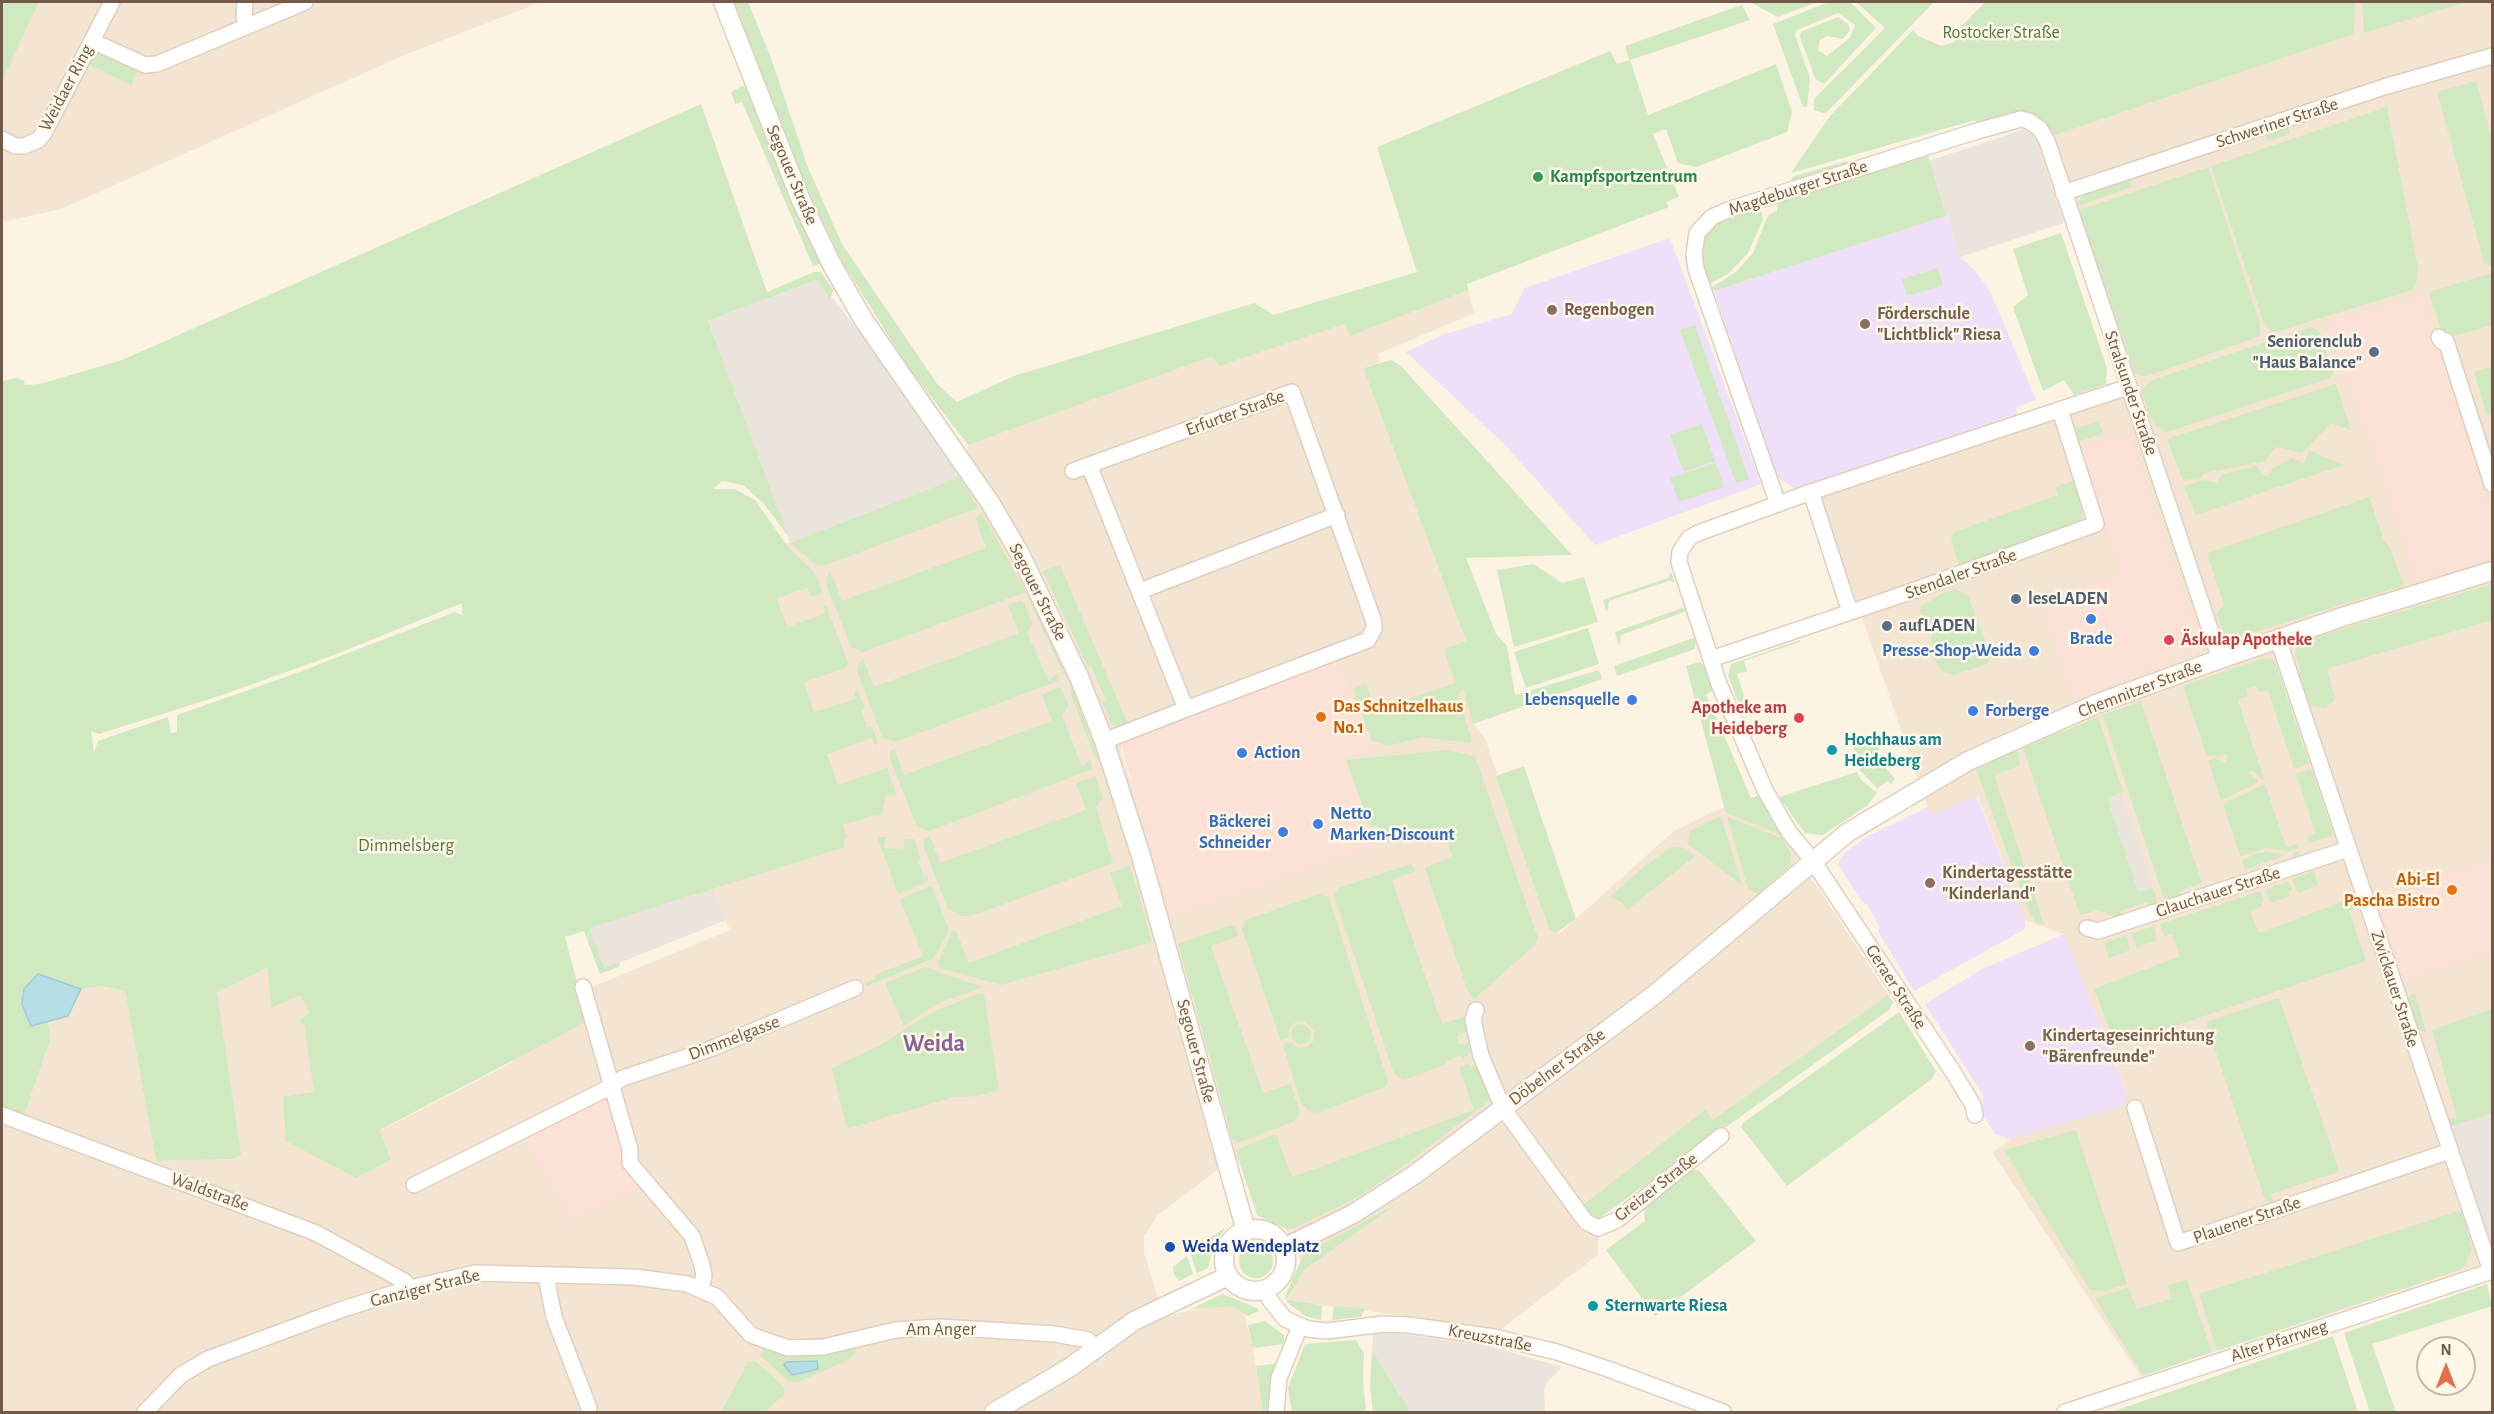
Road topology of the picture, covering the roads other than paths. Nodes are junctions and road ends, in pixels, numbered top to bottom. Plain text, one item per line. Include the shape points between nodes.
1 (112, 2) edge
2 (245, 2) edge
3 (305, 2) edge
4 (723, 2) edge
5 (247, 26) junction
6 (92, 41) junction
7 (2493, 57) edge
8 (2040, 129) joint
9 (2, 139) edge
10 (2063, 193) junction
11 (2439, 337) dead end
12 (2128, 387) junction
13 (2060, 410) junction
14 (1089, 465) junction
15 (1073, 471) dead end
16 (2493, 484) edge
17 (1811, 492) junction
18 (1778, 504) junction
19 (1337, 515) junction
20 (2493, 571) edge
21 (1140, 591) junction
22 (1850, 612) junction
23 (2278, 639) junction
24 (1709, 655) junction
25 (2220, 659) junction
26 (1186, 709) junction
27 (1104, 741) junction
28 (2348, 849) junction
29 (1813, 861) junction
30 (2087, 928) dead end
31 (583, 987) dead end
32 (855, 988) dead end
33 (1476, 1010) dead end
34 (612, 1083) junction
35 (2135, 1107) dead end
36 (1503, 1108) junction
37 (2, 1115) edge
38 (1975, 1115) dead end
39 (1721, 1136) dead end
40 (2450, 1151) junction
41 (414, 1185) dead end
42 (1245, 1230) junction
43 (1284, 1248) junction
44 (2492, 1271) edge
45 (546, 1276) junction
46 (1228, 1276) junction
47 (410, 1288) junction
48 (701, 1288) junction
49 (1265, 1289) junction
50 (1300, 1326) junction
51 (751, 1335) joint
52 (1095, 1348) junction
53 (589, 1408) dead end
54 (146, 1413) edge
55 (994, 1413) edge
56 (1276, 1413) edge
57 (1723, 1413) edge
58 (2065, 1413) edge

1 - 6 street, Weidaer Ring
2 - 5 street
3 - 5 street
4 - 27 street, Segouer Straße via 800,198 831,263 863,319 991,504 1020,554 1079,677
5 - 6 street via 157,64 145,65
6 - 9 street, Weidaer Ring via 38,140 15,146
7 - 10 street, Schweriner Straße via 2384,87
8 - 10 street, Stralsunder Straße
8 - 18 street, Magdeburger Straße via 2021,120 1977,132 1728,210 1712,217 1696,233 1696,268
10 - 12 street, Stralsunder Straße
11 - 16 street via 2446,341
12 - 13 street
12 - 25 street, Stralsunder Straße
13 - 17 street
13 - 22 street, Stendaler Straße via 2096,524
14 - 15 street, Erfurter Straße
14 - 19 street, Erfurter Straße via 1292,392
14 - 21 street
17 - 18 street
17 - 22 street
18 - 24 street via 1698,533 1689,538 1680,552 1679,562
19 - 21 street
19 - 26 street, Erfurter Straße via 1374,622 1368,640
20 - 23 street, Chemnitzer Straße
21 - 26 street
22 - 24 street, Stendaler Straße
23 - 25 street, Chemnitzer Straße
23 - 28 street, Zwickauer Straße
24 - 29 street via 1765,790 1789,832
25 - 29 street, Chemnitzer Straße via 2096,704 1968,761 1868,818
26 - 27 street, Erfurter Straße
27 - 42 street, Segouer Straße via 1164,932
28 - 30 street, Glauchauer Straße via 2098,931
28 - 40 street, Zwickauer Straße
29 - 36 street, Döbelner Straße via 1654,995
29 - 38 street, Geraer Straße via 1953,1072
31 - 34 street
32 - 34 street, Dimmelgasse via 712,1048
33 - 36 street, Greizer Straße via 1475,1035
34 - 41 street, Dimmelgasse
34 - 48 street via 630,1149 630,1163 692,1236 704,1275
35 - 40 street, Plauener Straße via 2178,1243
36 - 39 street, Greizer Straße via 1586,1222 1598,1228 1617,1220
36 - 43 street, Döbelner Straße via 1390,1192
37 - 47 street, Waldstraße via 316,1233 404,1281
40 - 44 street, Zwickauer Straße
42 - 43 street via 1267,1231
42 - 46 street via 1230,1242 1225,1252
43 - 49 street via 1285,1268
44 - 58 street, Alter Pfarrweg
45 - 47 street, Ganziger Straße via 475,1273
45 - 48 street, Ganziger Straße via 634,1277
45 - 53 street via 554,1317
46 - 49 street via 1239,1287 1251,1291
46 - 52 street via 1120,1330
47 - 54 street, Ganziger Straße via 192,1366
48 - 51 street, Ganziger Straße via 717,1297
49 - 50 street, Kreuzstraße via 1285,1319
50 - 56 street via 1279,1378
50 - 57 street, Kreuzstraße via 1327,1331 1408,1325 1494,1337 1557,1352
51 - 52 street, Am Anger via 788,1348 823,1347 896,1330 940,1328 1055,1334 1088,1341
52 - 55 street

